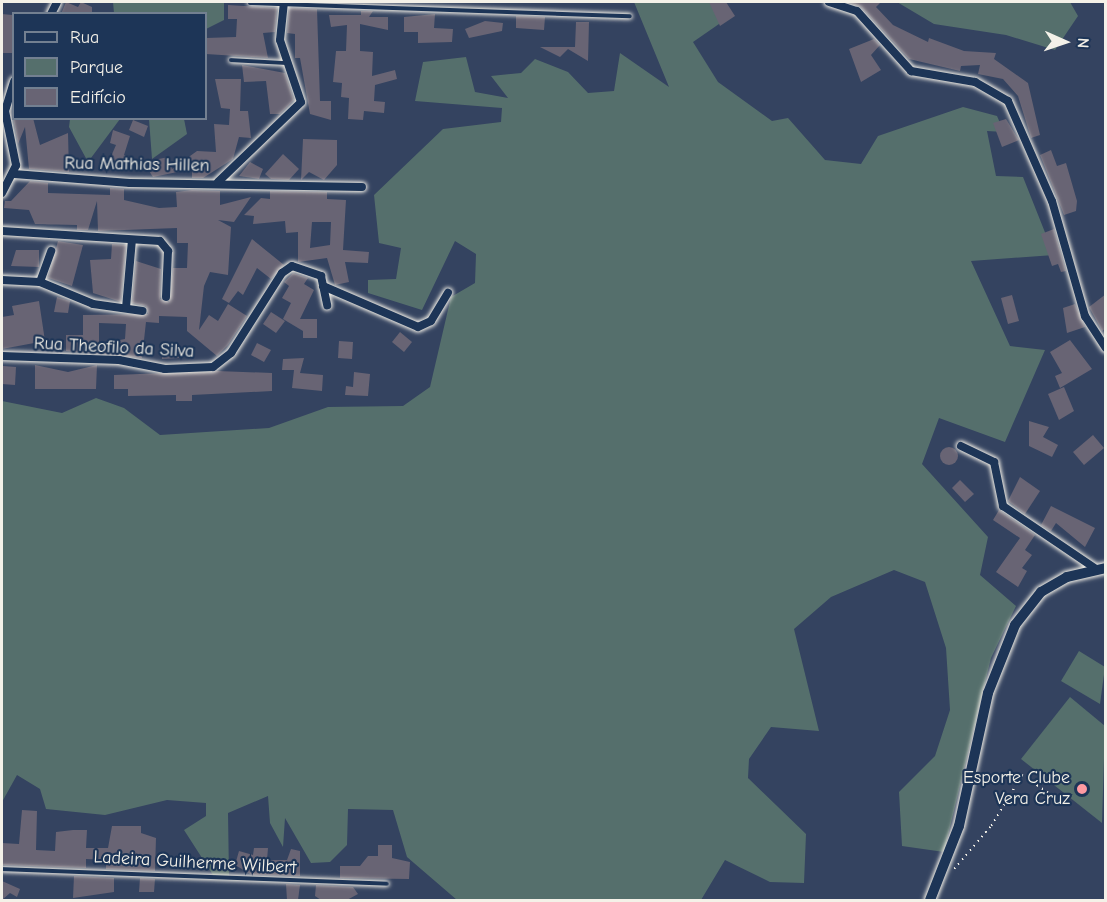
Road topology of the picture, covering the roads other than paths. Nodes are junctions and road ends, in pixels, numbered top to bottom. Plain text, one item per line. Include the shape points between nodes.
1 (829, 2) edge
2 (249, 3) edge
3 (284, 3) edge
4 (630, 16) dead end
5 (231, 60) dead end
6 (285, 63) junction
7 (12, 87) edge
8 (14, 174) junction
9 (218, 182) junction
10 (362, 187) dead end
11 (2, 193) edge
12 (2, 231) edge
13 (132, 240) junction
14 (51, 251) dead end
15 (2, 280) edge
16 (40, 282) junction
17 (323, 286) junction
18 (448, 293) dead end
19 (166, 297) dead end
20 (327, 305) dead end
21 (126, 308) junction
22 (143, 311) dead end
23 (1106, 348) edge
24 (2, 356) edge
25 (961, 446) dead end
26 (1101, 569) edge
27 (2, 869) edge
28 (387, 884) dead end
29 (930, 900) edge

1 - 23 street via 857,10 911,71 975,82 1008,101 1052,201 1085,316
2 - 3 lane
3 - 4 lane
3 - 6 street, Rua Mathias Hillen via 280,40
5 - 6 lane
6 - 9 street, Rua Mathias Hillen via 302,94 298,110
7 - 8 street via 4,111
8 - 9 street, Rua Mathias Hillen via 130,183
8 - 11 street
9 - 10 street
12 - 13 street
13 - 19 street via 166,246
13 - 21 street
14 - 16 street
15 - 16 street
16 - 21 street via 93,304
17 - 18 street via 418,327 431,321
17 - 20 street
17 - 24 street, Rua Theofilo da Silva via 321,276 307,267 292,266 282,273 231,353 213,367 165,369 119,360
21 - 22 street
25 - 26 street via 994,462 1003,506
26 - 29 street via 1067,577 1041,592 1015,625 988,693 959,826
27 - 28 lane, Ladeira Guilherme Wilbert

